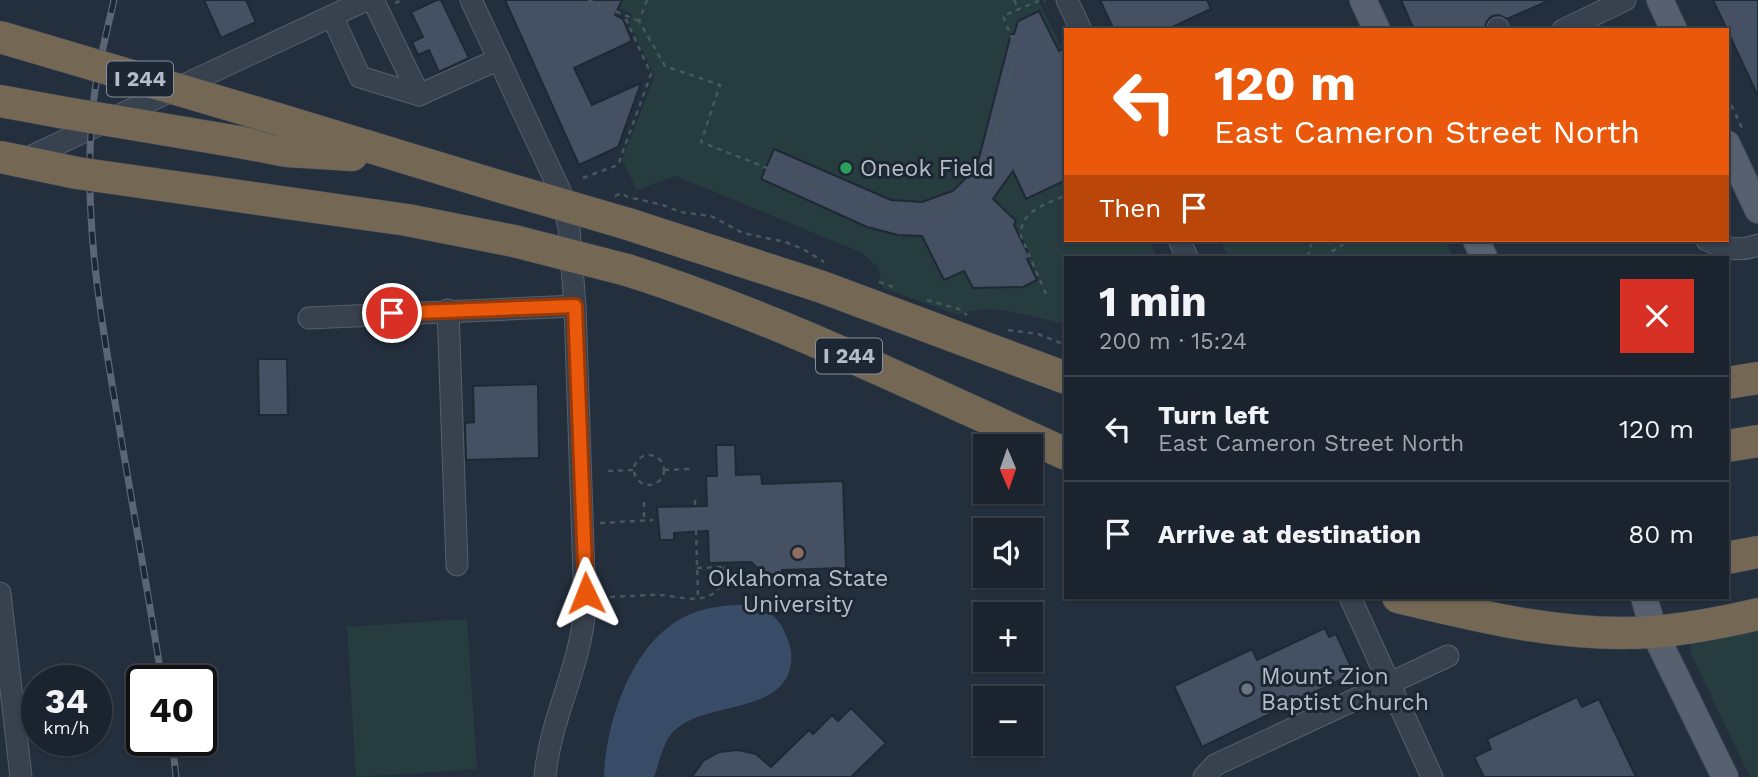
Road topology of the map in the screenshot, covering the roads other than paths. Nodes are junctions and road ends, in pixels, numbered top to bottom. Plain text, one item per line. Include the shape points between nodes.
1 (366, 0) edge
2 (373, 0) edge
3 (471, 0) edge
4 (1067, 0) edge
5 (1363, 0) edge
6 (1625, 0) edge
7 (1660, 0) edge
8 (332, 16) junction
9 (1080, 28) edge
10 (1376, 28) edge
11 (1567, 28) edge
12 (1673, 28) edge
13 (0, 37) edge
14 (499, 60) junction
15 (419, 95) junction
16 (0, 101) edge
17 (1729, 148) edge
18 (0, 157) edge
19 (408, 159) junction
20 (0, 171) edge
21 (77, 173) junction
22 (1758, 210) edge
23 (1711, 242) edge
24 (1758, 245) edge
25 (575, 306) junction
26 (448, 310) junction
27 (309, 318) dead end
28 (1064, 375) edge
29 (1758, 378) edge
30 (1729, 383) edge
31 (1758, 441) edge
32 (1729, 446) edge
33 (1064, 453) edge
34 (1758, 552) edge
35 (1729, 558) edge
36 (457, 565) dead end
37 (0, 593) edge
38 (1351, 599) edge
39 (1407, 599) edge
40 (1645, 599) edge
41 (1758, 614) edge
42 (1654, 632) junction
43 (1448, 656) dead end
44 (1389, 683) junction
45 (21, 777) edge
46 (545, 777) edge
47 (1204, 777) edge
48 (1433, 777) edge
49 (1725, 777) edge

1 - 8 street
2 - 15 street
3 - 14 street
4 - 9 street
5 - 10 main road
6 - 11 street
7 - 12 main road
8 - 15 street via 360,77
8 - 20 street
13 - 19 highway, I 244, bridge
14 - 15 street
14 - 25 street via 561,193 569,228
16 - 19 highway, bridge via 287,151
17 - 22 main road
18 - 21 highway, I 244, bridge
19 - 28 highway, I 244, bridge via 802,280
20 - 21 highway, bridge
21 - 33 highway, I 244, bridge via 407,220 627,270 775,324
23 - 24 street via 1736,250
25 - 26 street
25 - 46 street via 586,593 575,666 552,734
26 - 27 street
26 - 36 street
29 - 30 highway
31 - 32 highway
34 - 35 highway
37 - 45 street
38 - 44 street
39 - 42 highway via 1511,623
40 - 42 main road
41 - 42 highway
42 - 49 main road
43 - 44 street
44 - 47 street via 1215,765
44 - 48 street

